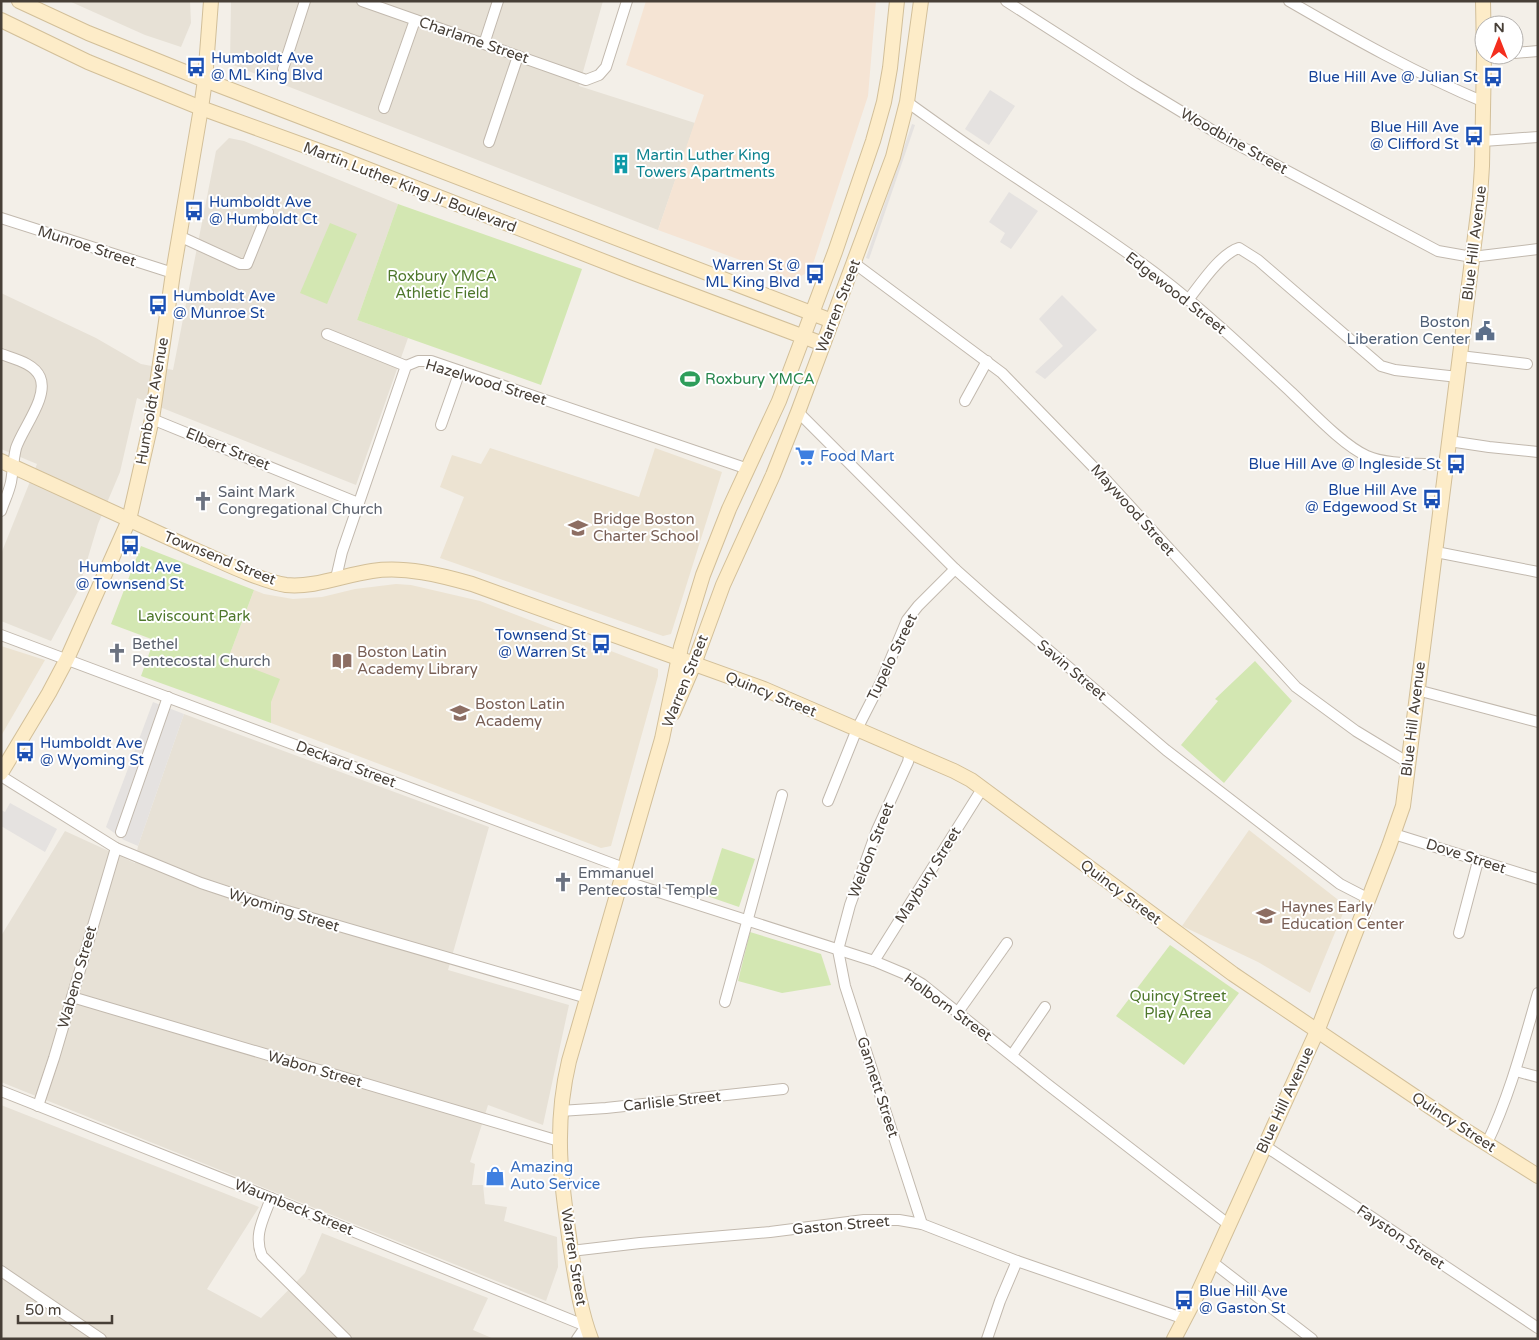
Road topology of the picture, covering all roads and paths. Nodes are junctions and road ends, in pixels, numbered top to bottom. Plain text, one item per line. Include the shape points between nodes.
1 (19, 1) edge
2 (211, 1) edge
3 (305, 1) edge
4 (362, 1) edge
5 (498, 1) edge
6 (627, 1) edge
7 (898, 1) edge
8 (921, 1) edge
9 (1006, 1) edge
10 (1289, 1) edge
11 (1483, 1) edge
12 (383, 5) edge
13 (1483, 15) edge
14 (1, 20) edge
15 (415, 20) junction
16 (484, 44) junction
17 (1538, 51) edge
18 (1524, 52) edge
19 (518, 56) junction
20 (1484, 65) edge
21 (283, 70) dead end
22 (205, 80) junction
23 (907, 102) junction
24 (1484, 102) junction
25 (201, 108) junction
26 (384, 108) dead end
27 (1538, 137) edge
28 (1483, 141) junction
29 (489, 142) dead end
30 (268, 212) dead end
31 (1, 218) edge
32 (179, 236) junction
33 (1538, 249) edge
34 (1472, 257) junction
35 (854, 263) junction
36 (173, 273) junction
37 (1188, 300) junction
38 (811, 313) junction
39 (832, 322) junction
40 (327, 334) dead end
41 (802, 336) junction
42 (823, 344) junction
43 (1, 354) edge
44 (1460, 356) junction
45 (986, 361) junction
46 (1526, 364) dead end
47 (406, 366) junction
48 (460, 371) junction
49 (1458, 377) junction
50 (966, 401) dead end
51 (798, 412) junction
52 (152, 419) junction
53 (441, 425) dead end
54 (1449, 441) junction
55 (1538, 452) edge
56 (7, 464) edge
57 (1446, 465) junction
58 (748, 469) junction
59 (358, 504) junction
60 (1, 511) edge
61 (129, 520) junction
62 (1436, 552) junction
63 (955, 569) junction
64 (1538, 572) edge
65 (336, 578) junction
66 (1, 635) edge
67 (67, 659) junction
68 (678, 659) junction
69 (694, 664) junction
70 (1417, 690) junction
71 (168, 697) junction
72 (1538, 722) edge
73 (857, 729) junction
74 (662, 739) junction
75 (910, 752) junction
76 (1407, 762) junction
77 (1, 774) edge
78 (982, 789) junction
79 (782, 795) dead end
80 (828, 801) dead end
81 (121, 832) dead end
82 (1394, 834) junction
83 (116, 848) junction
84 (1478, 860) junction
85 (623, 874) junction
86 (1538, 879) edge
87 (1369, 899) junction
88 (748, 921) junction
89 (1459, 934) dead end
90 (1007, 943) dead end
91 (838, 950) junction
92 (874, 961) junction
93 (1538, 993) edge
94 (72, 997) junction
95 (587, 998) junction
96 (725, 1002) dead end
97 (1045, 1007) dead end
98 (958, 1012) junction
99 (1318, 1029) junction
100 (1012, 1055) junction
101 (1516, 1071) junction
102 (1538, 1077) edge
103 (783, 1089) dead end
104 (1, 1091) edge
105 (38, 1106) junction
106 (560, 1112) junction
107 (559, 1141) junction
108 (1487, 1143) junction
109 (1264, 1146) junction
110 (1538, 1176) edge
111 (271, 1198) junction
112 (922, 1224) junction
113 (1228, 1224) junction
114 (572, 1251) junction
115 (1017, 1261) junction
116 (1211, 1261) junction
117 (1, 1271) edge
118 (1185, 1319) junction
119 (1538, 1328) edge
120 (588, 1332) edge
121 (101, 1339) edge
122 (346, 1339) edge
123 (577, 1339) edge
124 (987, 1339) edge
125 (1174, 1339) edge
126 (1312, 1339) edge

1 - 22 main road, Martin Luther King Jr Boulevard
2 - 22 main road, Humboldt Avenue
3 - 21 street
4 - 12 street, Charlame Street
5 - 16 street
6 - 19 street, Charlame Street via 606,67 599,75 586,80
7 - 38 main road, Warren Street via 890,68 874,141
8 - 23 main road, Warren Street
9 - 34 street, Woodbine Street via 1225,138 1438,252
10 - 24 street via 1405,64
11 - 13 main road, Blue Hill Avenue
12 - 15 street, Charlame Street
14 - 25 main road, Martin Luther King Jr Boulevard via 88,62
15 - 16 street, Charlame Street
15 - 26 street
16 - 19 street, Charlame Street
17 - 18 street
19 - 29 street
20 - 24 main road, Blue Hill Avenue
22 - 25 main road, Humboldt Avenue
22 - 38 main road, Martin Luther King Jr Boulevard
23 - 35 main road, Warren Street via 893,157
23 - 37 street, Edgewood Street via 1159,276
24 - 28 main road, Blue Hill Avenue
25 - 32 main road, Humboldt Avenue
25 - 41 main road, Martin Luther King Jr Boulevard
27 - 28 street
28 - 34 main road, Blue Hill Avenue
30 - 32 street via 247,264 240,264
31 - 36 street, Munroe Street
32 - 36 main road, Humboldt Avenue
33 - 34 street, Woodbine Street
34 - 44 main road, Blue Hill Avenue
35 - 39 main road, Warren Street
35 - 45 street, Maywood Street
36 - 52 main road, Humboldt Avenue
37 - 49 street via 1208,274 1239,248 1258,260 1381,366
37 - 57 street, Edgewood Street via 1358,452 1384,460
38 - 39 main road, Martin Luther King Jr Boulevard
38 - 41 main road, Warren Street
39 - 42 main road, Warren Street
40 - 47 street
41 - 42 main road, Martin Luther King Jr Boulevard
41 - 58 main road, Warren Street via 771,420
42 - 51 main road, Warren Street
43 - 56 street via 28,364 41,378 38,403
44 - 46 street
44 - 49 main road, Blue Hill Avenue
45 - 50 street
45 - 76 street, Maywood Street via 1024,394 1107,481 1296,687 1356,731
47 - 48 street, Hazelwood Street via 424,360
47 - 59 street, Hazelwood Street
48 - 53 street
48 - 58 street, Hazelwood Street
49 - 54 main road, Blue Hill Avenue
51 - 63 street, Savin Street
51 - 69 main road, Warren Street via 723,585
52 - 59 street, Elbert Street
52 - 61 main road, Humboldt Avenue
54 - 55 street
54 - 57 main road, Blue Hill Avenue
56 - 60 street via 11,482
56 - 61 main road, Townsend Street
57 - 62 main road, Blue Hill Avenue
58 - 68 main road, Warren Street via 715,542
59 - 65 street, Hazelwood Street
61 - 65 main road, Townsend Street via 271,581 286,585 310,584
61 - 67 main road, Humboldt Avenue
62 - 64 street
62 - 70 main road, Blue Hill Avenue
63 - 73 street, Tupelo Street via 907,620
63 - 87 street, Savin Street via 1166,750 1340,884
65 - 68 main road, Townsend Street via 390,570 446,577 496,591
66 - 67 street, Deckard Street
67 - 71 street, Deckard Street
67 - 77 main road, Humboldt Avenue
68 - 69 main road, Quincy Street
68 - 74 main road, Warren Street
69 - 73 main road, Quincy Street via 764,689
69 - 74 main road, Warren Street
70 - 72 street
70 - 76 main road, Blue Hill Avenue
71 - 81 street
71 - 85 street, Deckard Street
73 - 75 main road, Quincy Street
73 - 80 street, Tupelo Street
74 - 85 main road, Warren Street
75 - 78 main road, Quincy Street via 960,774
75 - 91 street, Weldon Street via 877,830
76 - 82 main road, Blue Hill Avenue via 1403,806
77 - 83 street, Wyoming Street
78 - 92 street, Maybury Street
78 - 99 main road, Quincy Street via 1179,936
79 - 88 street
82 - 84 street, Dove Street
82 - 87 main road, Blue Hill Avenue
83 - 94 street, Wabeno Street
83 - 95 street, Wyoming Street via 254,902
84 - 86 street, Dove Street
84 - 89 street
85 - 88 street, Holborn Street
85 - 95 main road, Warren Street
87 - 99 main road, Blue Hill Avenue
88 - 91 street, Holborn Street
88 - 96 street
90 - 98 street
91 - 92 street, Holborn Street
91 - 112 street, Gannett Street via 844,986
92 - 98 street, Holborn Street via 922,984
93 - 101 street
94 - 105 street, Wabeno Street
94 - 107 street, Wabon Street
95 - 106 main road, Warren Street via 569,1061
97 - 100 street
98 - 100 street, Holborn Street
99 - 108 main road, Quincy Street
99 - 109 main road, Blue Hill Avenue
100 - 113 street, Holborn Street
101 - 102 street
101 - 108 street
103 - 106 street, Carlisle Street
104 - 105 street, Waumbeck Street
105 - 111 street, Waumbeck Street
106 - 107 main road, Warren Street
107 - 114 main road, Warren Street
108 - 110 main road, Quincy Street
109 - 113 main road, Blue Hill Avenue
109 - 119 street, Fayston Street
111 - 120 street, Waumbeck Street
111 - 122 street via 258,1236 262,1256
112 - 114 street, Gaston Street via 864,1220
112 - 115 street, Gaston Street
113 - 116 main road, Blue Hill Avenue
114 - 120 main road, Warren Street via 576,1285
115 - 118 street, Gaston Street
115 - 124 street
116 - 118 main road, Blue Hill Avenue
116 - 126 street
117 - 121 street
118 - 125 main road, Blue Hill Avenue
120 - 123 street

